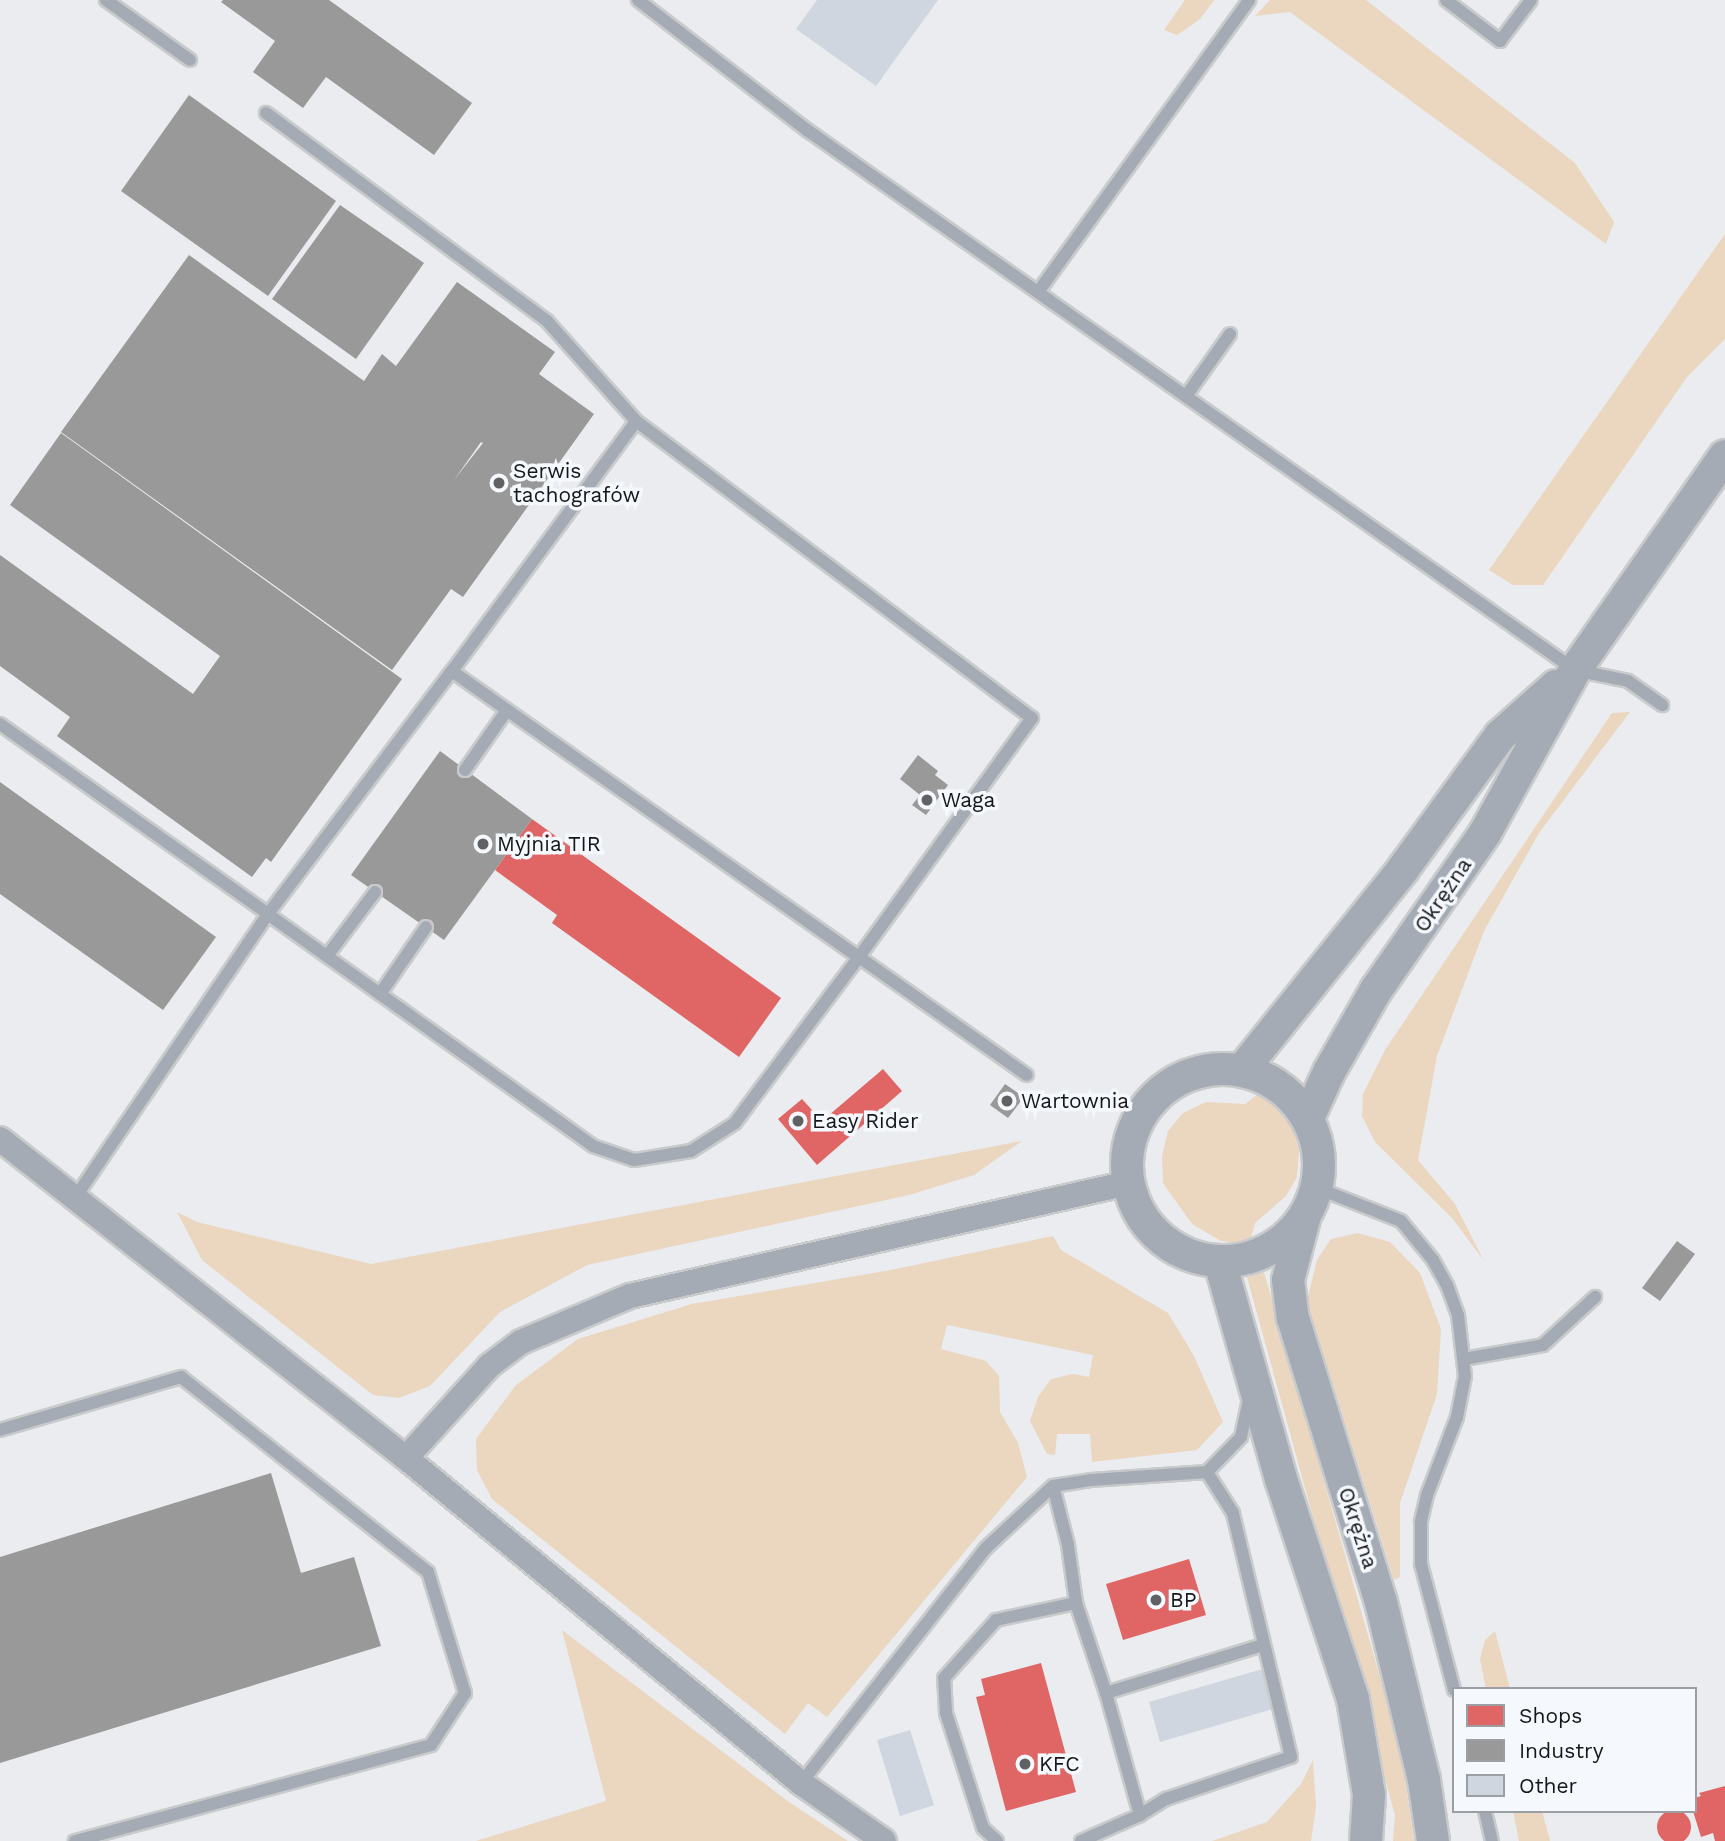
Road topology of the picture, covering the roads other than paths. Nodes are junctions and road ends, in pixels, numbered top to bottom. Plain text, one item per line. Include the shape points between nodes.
1 (106, 0) edge
2 (638, 0) edge
3 (1249, 0) edge
4 (1446, 0) edge
5 (1531, 0) edge
6 (190, 60) dead end
7 (266, 113) dead end
8 (1038, 292) junction
9 (1230, 334) dead end
10 (1186, 397) junction
11 (636, 421) junction
12 (1725, 456) edge
13 (1574, 670) junction
14 (452, 671) junction
15 (1662, 705) dead end
16 (507, 710) junction
17 (0, 724) edge
18 (465, 769) dead end
19 (375, 892) dead end
20 (268, 914) junction
21 (426, 927) dead end
22 (327, 956) junction
23 (859, 957) junction
24 (380, 994) junction
25 (1242, 1069) junction
26 (1027, 1075) dead end
27 (1308, 1118) junction
28 (0, 1139) edge
29 (1128, 1183) junction
30 (1317, 1188) junction
31 (75, 1198) junction
32 (1304, 1219) junction
33 (1220, 1262) junction
34 (1595, 1297) dead end
35 (1464, 1359) junction
36 (1253, 1379) junction
37 (0, 1430) edge
38 (406, 1458) junction
39 (1207, 1472) junction
40 (1053, 1486) junction
41 (1076, 1603) junction
42 (1263, 1645) junction
43 (1453, 1687) edge
44 (1106, 1693) junction
45 (801, 1783) junction
46 (1485, 1813) edge
47 (1140, 1815) junction
48 (75, 1841) edge
49 (884, 1841) edge
50 (997, 1841) edge
51 (1081, 1841) edge
52 (1366, 1841) edge
53 (1433, 1841) edge
54 (1492, 1841) edge

1 - 6 lane
2 - 8 lane via 807,130
3 - 8 lane
4 - 5 lane via 1500,41
7 - 11 lane via 547,321
8 - 10 lane
9 - 10 lane
10 - 13 lane
11 - 14 lane
11 - 23 lane via 1032,718
12 - 13 street, Okrężna
13 - 15 lane via 1628,681
13 - 25 street, Okrężna via 1500,736 1403,869
13 - 27 street, Okrężna via 1485,833 1376,990
14 - 16 lane
14 - 20 lane
16 - 18 lane
16 - 23 lane
17 - 20 lane
19 - 22 lane
20 - 22 lane
20 - 31 lane
21 - 24 lane
22 - 24 lane
23 - 24 lane via 735,1123 691,1151 634,1160 593,1146
23 - 26 lane
25 - 27 street via 1273,1080
25 - 29 street via 1209,1069 1180,1079 1154,1097 1133,1132 1127,1152
27 - 30 street via 1318,1148
28 - 31 street
29 - 33 street via 1139,1213 1160,1238 1188,1255
29 - 38 street via 630,1296 521,1342 489,1366
30 - 32 street
30 - 35 lane via 1401,1221 1447,1285 1458,1315
31 - 38 street
32 - 33 street via 1281,1243 1252,1258
32 - 53 street, Okrężna via 1288,1280 1293,1318 1381,1602 1424,1780
33 - 36 street
34 - 35 lane via 1543,1345
35 - 43 lane via 1457,1417 1421,1522 1421,1564
36 - 39 lane via 1241,1437
36 - 52 street via 1353,1699 1370,1796
37 - 48 lane via 181,1377 428,1572 465,1693 431,1745
38 - 45 street
39 - 40 lane
39 - 42 lane via 1233,1513
40 - 41 lane
40 - 45 lane via 986,1548
41 - 44 lane
41 - 50 lane via 996,1620 944,1678 946,1713 983,1828
42 - 44 lane
42 - 47 lane via 1291,1757 1166,1799
44 - 47 lane
45 - 49 street
46 - 54 lane
47 - 51 lane

